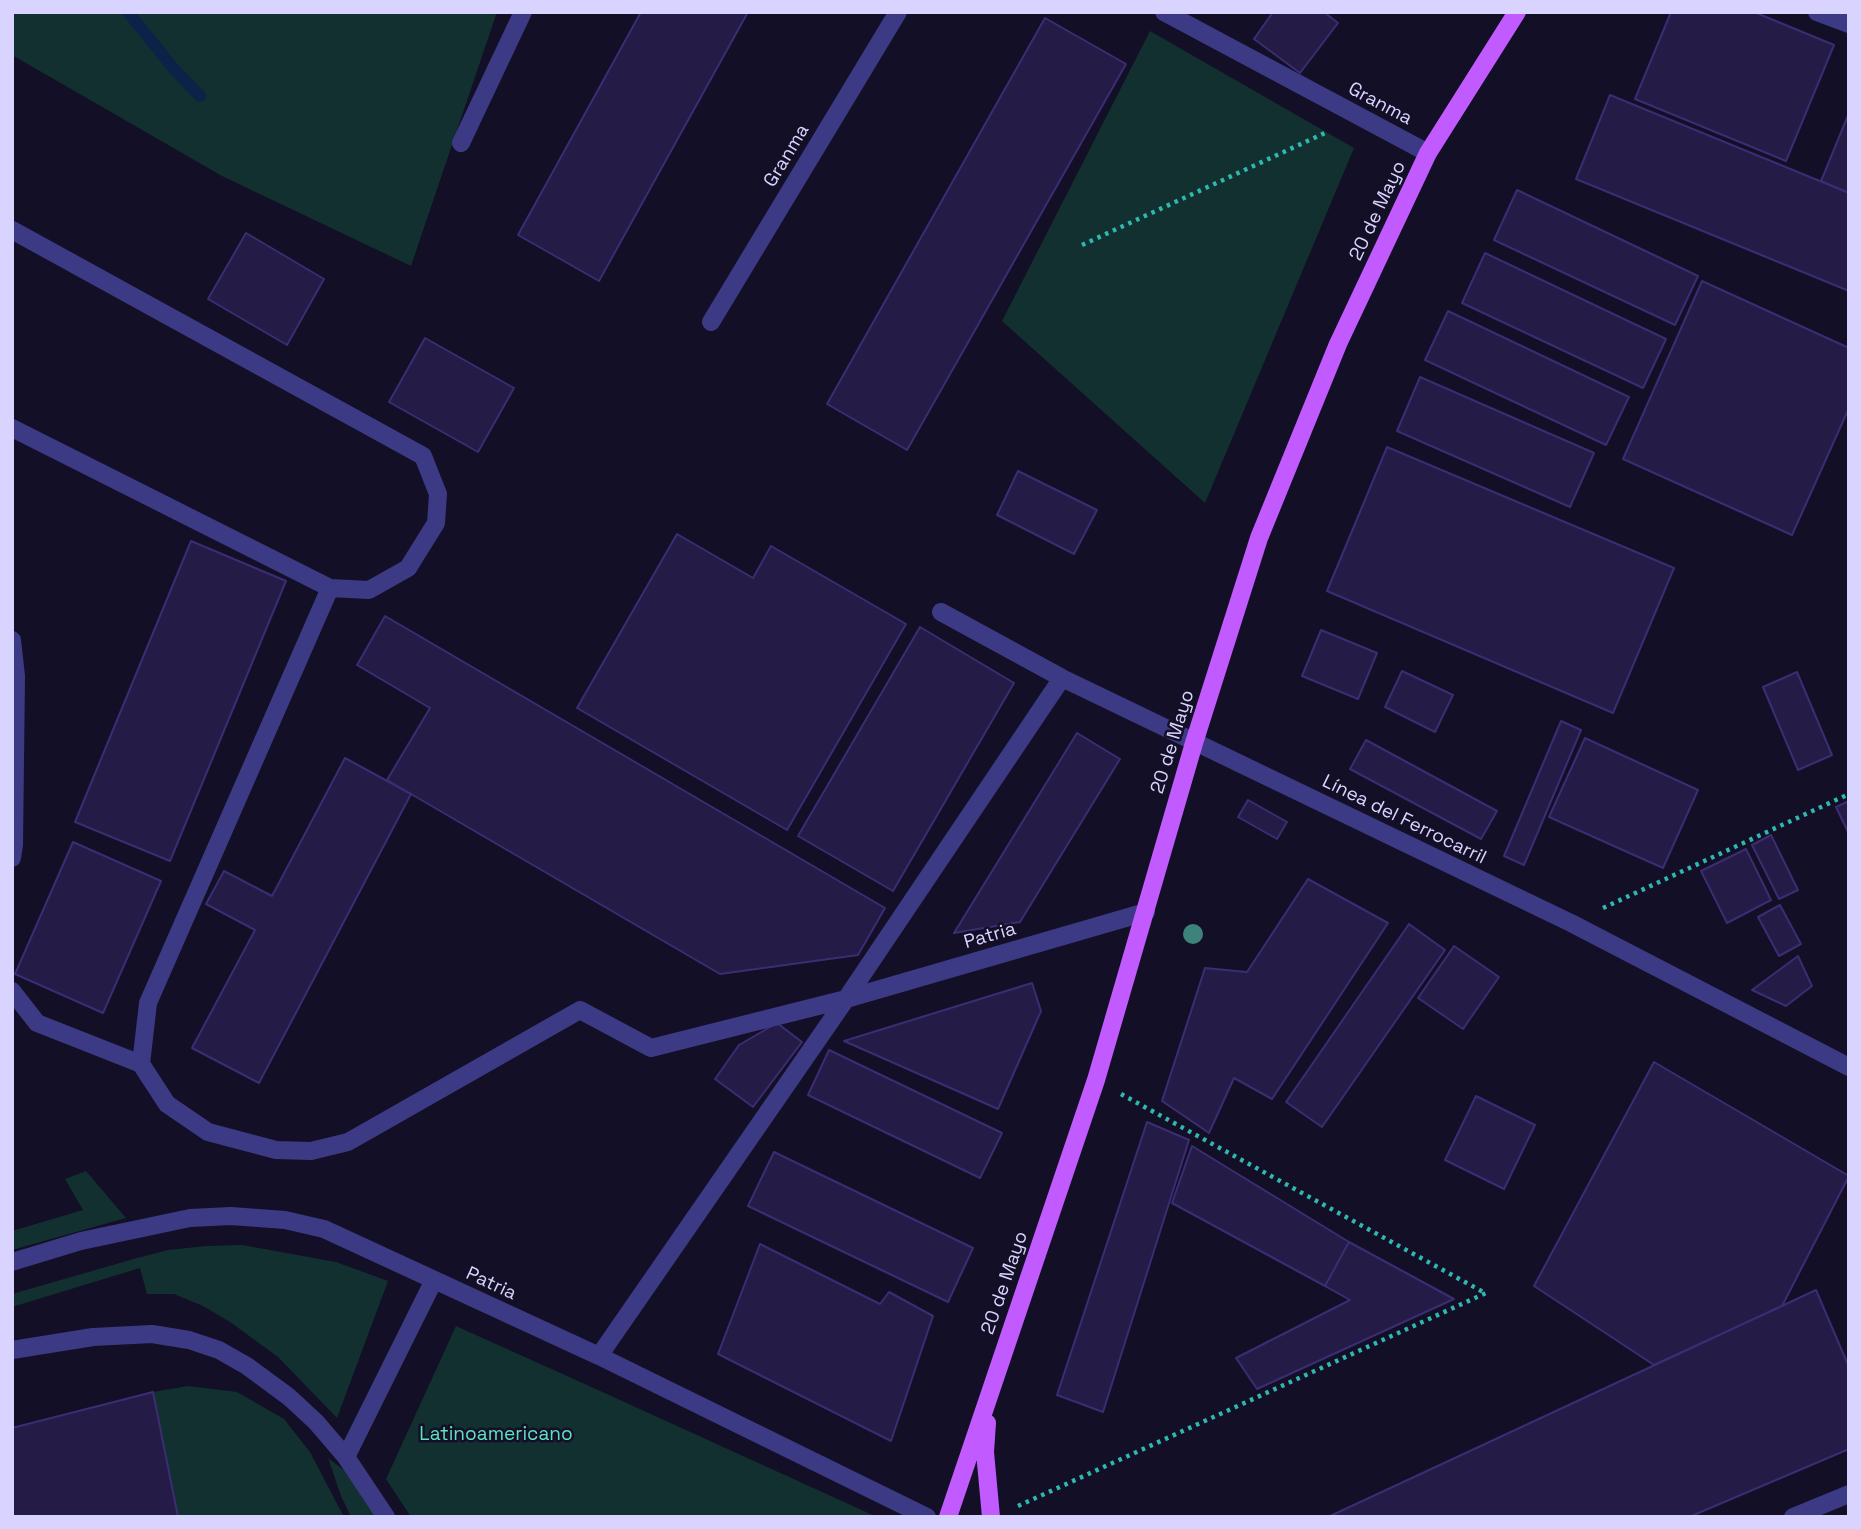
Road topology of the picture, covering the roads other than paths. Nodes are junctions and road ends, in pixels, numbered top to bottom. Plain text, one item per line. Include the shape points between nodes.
1 (523, 12) edge
2 (898, 12) edge
3 (1164, 12) edge
4 (1517, 12) edge
5 (1816, 12) edge
6 (1849, 24) edge
7 (461, 143) dead end
8 (1428, 153) junction
9 (12, 230) edge
10 (711, 322) dead end
11 (12, 428) edge
12 (330, 588) junction
13 (942, 612) dead end
14 (12, 640) edge
15 (14, 677) edge
16 (1062, 678) junction
17 (1194, 743) junction
18 (12, 858) edge
19 (1146, 912) junction
20 (12, 991) edge
21 (846, 999) junction
22 (141, 1064) junction
23 (1849, 1067) edge
24 (12, 1262) edge
25 (434, 1280) junction
26 (12, 1350) edge
27 (599, 1356) junction
28 (990, 1392) junction
29 (346, 1457) junction
30 (1849, 1494) edge
31 (999, 1514) edge
32 (386, 1517) edge
33 (927, 1517) edge
34 (948, 1517) edge
35 (1793, 1517) edge

1 - 7 street
2 - 10 street, Granma
3 - 8 street, Granma
4 - 8 main road, 20 de Mayo
5 - 6 street
8 - 17 main road, 20 de Mayo via 1338,344 1259,538
9 - 12 street via 424,456 438,494 436,523 408,568 369,590
11 - 12 street
12 - 22 street via 148,1003
13 - 16 street, Línea del Ferrocarril
14 - 15 street
15 - 18 street
16 - 17 street, Línea del Ferrocarril
16 - 21 street
17 - 19 main road, 20 de Mayo
17 - 23 street, Línea del Ferrocarril via 1571,923
19 - 21 street, Patria
19 - 28 main road, 20 de Mayo via 1096,1080
20 - 22 street via 37,1023
21 - 22 street, Patria via 652,1048 580,1010 348,1142 311,1152 276,1150 208,1132 167,1104
21 - 27 street
24 - 25 street, Patria via 139,1228 231,1216 285,1220 324,1229
25 - 27 street, Patria
25 - 29 street
26 - 29 street via 93,1337 152,1334 189,1340 219,1350 289,1397
27 - 33 street, Patria
28 - 31 main road via 985,1452
28 - 34 main road, 20 de Mayo
29 - 32 street
30 - 35 street

